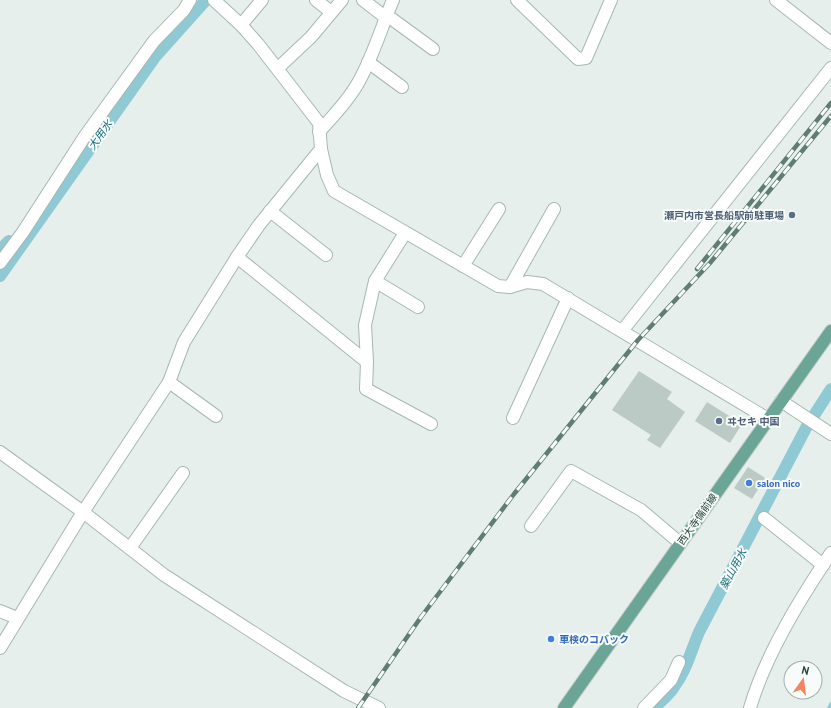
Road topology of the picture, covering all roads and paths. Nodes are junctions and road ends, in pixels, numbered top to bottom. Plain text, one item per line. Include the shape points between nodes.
1 (190, 0) edge
2 (262, 0) edge
3 (316, 0) edge
4 (342, 0) edge
5 (363, 0) edge
6 (392, 0) edge
7 (516, 0) edge
8 (610, 0) edge
9 (776, 0) edge
10 (215, 1) edge
11 (331, 12) junction
12 (385, 17) junction
13 (242, 25) junction
14 (831, 43) edge
15 (433, 49) dead end
16 (368, 62) junction
17 (278, 68) junction
18 (831, 68) edge
19 (402, 87) dead end
20 (319, 132) junction
21 (321, 149) junction
22 (499, 209) dead end
23 (554, 209) dead end
24 (270, 211) junction
25 (405, 233) junction
26 (326, 255) dead end
27 (237, 257) junction
28 (0, 263) edge
29 (463, 266) junction
30 (375, 281) junction
31 (510, 287) junction
32 (568, 298) junction
33 (418, 307) dead end
34 (622, 331) junction
35 (831, 331) edge
36 (367, 362) junction
37 (169, 382) junction
38 (781, 401) junction
39 (216, 416) dead end
40 (513, 418) dead end
41 (768, 419) junction
42 (431, 424) dead end
43 (831, 434) edge
44 (0, 452) edge
45 (183, 473) dead end
46 (84, 512) junction
47 (764, 518) dead end
48 (531, 526) dead end
49 (680, 543) junction
50 (130, 548) junction
51 (831, 553) edge
52 (823, 565) junction
53 (0, 611) edge
54 (17, 618) junction
55 (0, 648) edge
56 (679, 662) dead end
57 (379, 708) edge
58 (564, 708) edge
59 (644, 708) edge
60 (750, 708) edge

1 - 28 street via 184,10 154,41 85,136
2 - 13 street
3 - 11 street
4 - 11 street
5 - 12 street
6 - 12 street
7 - 8 street via 578,59 586,58
9 - 14 street
10 - 13 street
11 - 17 street via 311,37
12 - 15 street via 392,19
12 - 16 street
13 - 17 street
16 - 19 street
16 - 20 street via 347,99
17 - 20 street via 318,123
18 - 34 street
20 - 21 street
21 - 24 street
21 - 25 street via 334,191
22 - 29 street
23 - 31 street
24 - 26 street
24 - 27 street
25 - 29 street
25 - 30 street
27 - 36 street
27 - 37 street via 184,342
29 - 31 street via 498,286
30 - 33 street
30 - 36 street via 365,325
31 - 32 street via 527,282 543,284
32 - 34 street
32 - 40 street
34 - 41 street
35 - 38 main road, 西大寺備前線
36 - 42 street via 366,389
37 - 39 street
37 - 46 street
38 - 41 main road, 西大寺備前線
38 - 43 street
41 - 49 main road, 西大寺備前線
44 - 46 street
45 - 50 street
46 - 50 street
46 - 54 street
47 - 52 street
48 - 49 street via 571,471 641,510
49 - 58 main road, 西大寺備前線
50 - 57 street via 164,575 344,691
51 - 52 street
52 - 60 street via 790,619 764,671
53 - 54 street
54 - 55 street
56 - 59 street via 671,680

